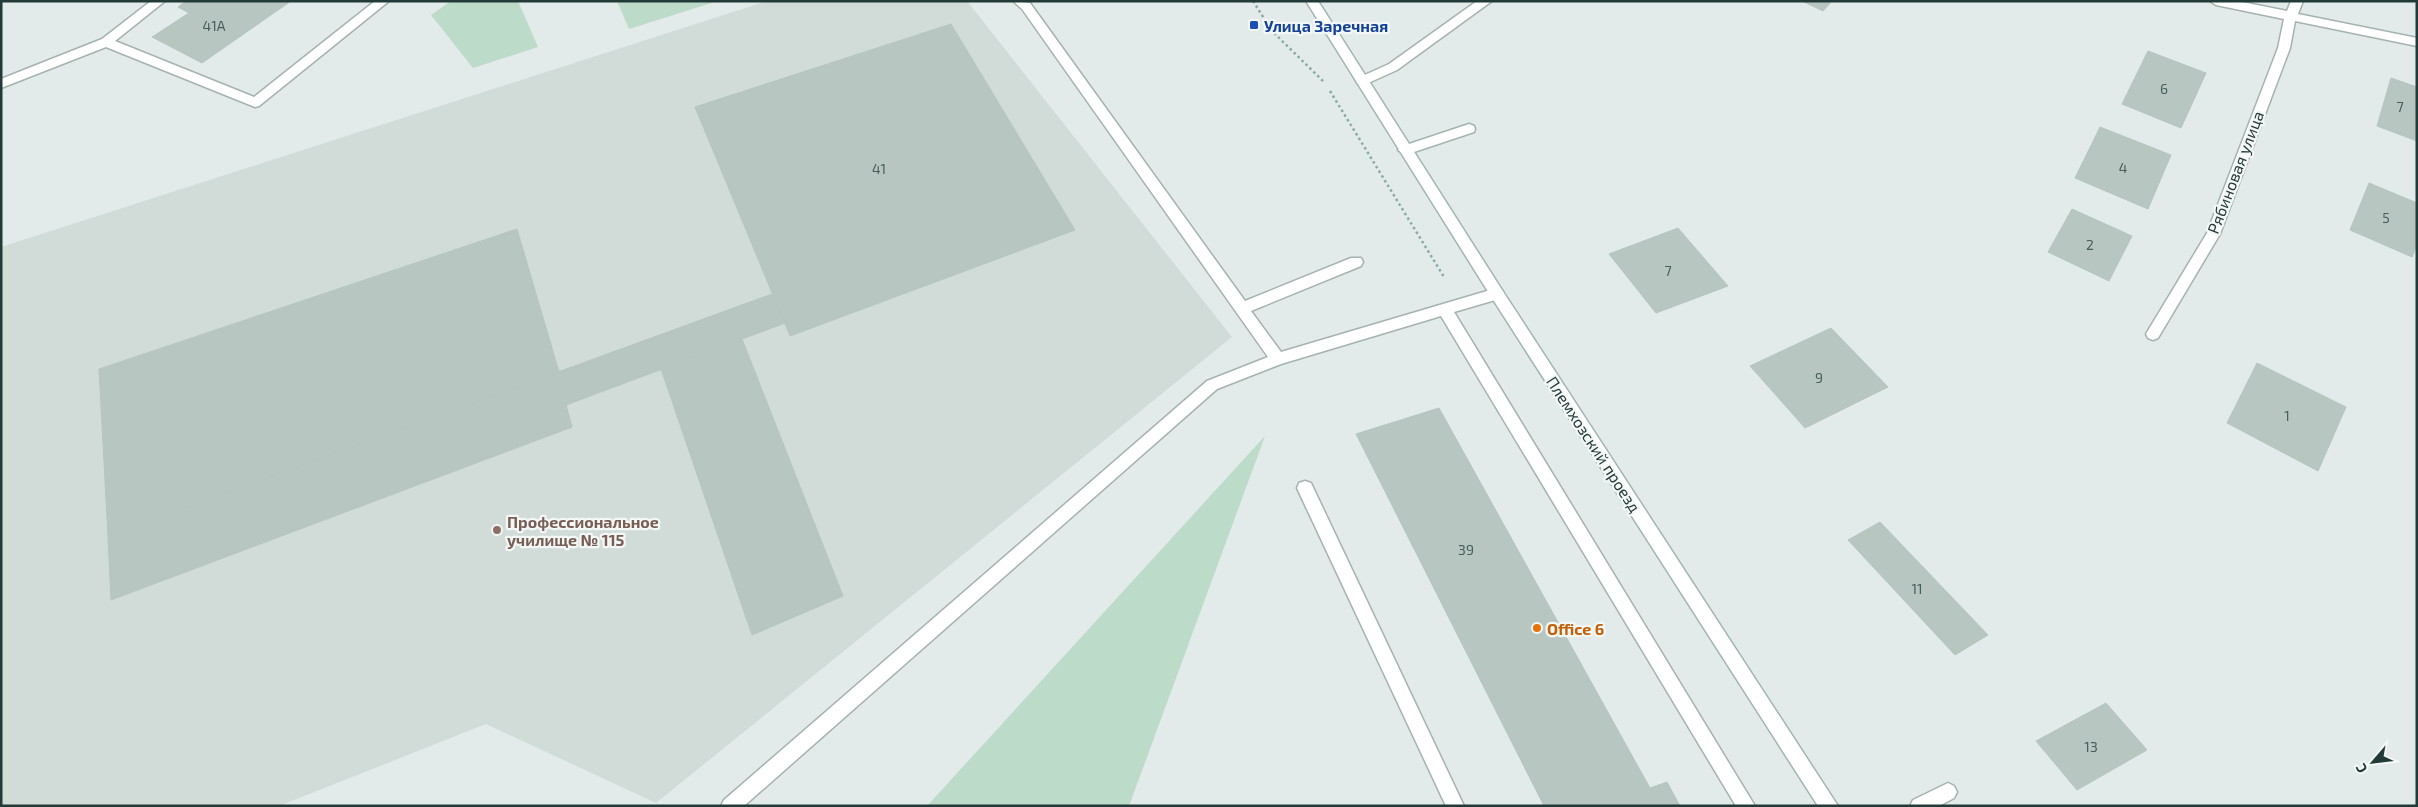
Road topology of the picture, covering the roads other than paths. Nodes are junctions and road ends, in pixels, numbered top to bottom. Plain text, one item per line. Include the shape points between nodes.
1 (159, 1) edge
2 (383, 1) edge
3 (1019, 1) edge
4 (1312, 1) edge
5 (1486, 1) edge
6 (2216, 1) edge
7 (2297, 1) edge
8 (2290, 18) junction
9 (106, 42) junction
10 (2417, 42) edge
11 (1362, 81) junction
12 (1, 84) edge
13 (1469, 129) dead end
14 (1405, 150) junction
15 (1356, 262) dead end
16 (1497, 294) junction
17 (1241, 308) junction
18 (1445, 310) junction
19 (2152, 334) dead end
20 (1278, 360) junction
21 (1305, 488) dead end
22 (1948, 792) dead end
23 (730, 806) edge
24 (1455, 806) edge
25 (1746, 806) edge
26 (1829, 806) edge
27 (1918, 806) edge

1 - 9 street
2 - 9 street via 255,103
3 - 17 street via 1026,6
4 - 11 street, Племхозский проезд
5 - 11 street via 1393,67
6 - 8 street
7 - 8 street, Рябиновая улица
8 - 10 street
8 - 19 street, Рябиновая улица via 2284,48 2212,234
9 - 12 street
11 - 14 street, Племхозский проезд
13 - 14 street
14 - 16 street, Племхозский проезд
15 - 17 street
16 - 18 street
16 - 26 street, Племхозский проезд
17 - 20 street
18 - 20 street
18 - 25 street
20 - 23 street via 1212,385
21 - 24 street
22 - 27 street

